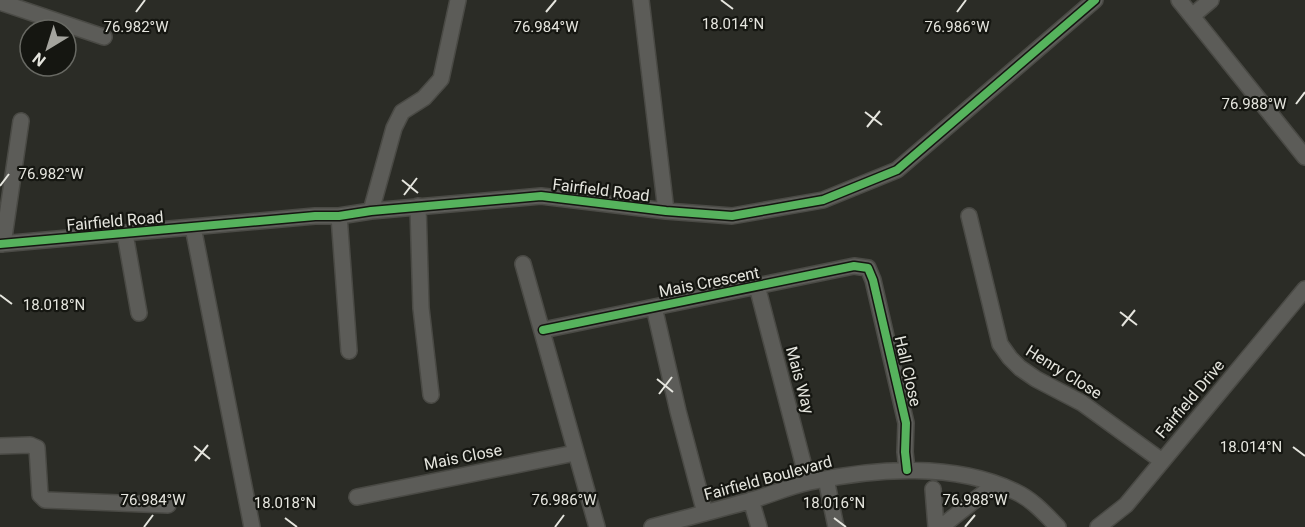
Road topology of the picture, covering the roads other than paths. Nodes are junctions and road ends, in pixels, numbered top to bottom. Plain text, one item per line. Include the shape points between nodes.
1 (458, 0) edge
2 (641, 0) edge
3 (1095, 0) edge
4 (1179, 0) edge
5 (1211, 0) edge
6 (0, 2) edge
7 (1192, 16) junction
8 (104, 38) dead end
9 (21, 121) dead end
10 (1305, 157) edge
11 (418, 206) junction
12 (371, 211) junction
13 (666, 211) junction
14 (339, 216) junction
15 (969, 216) dead end
16 (192, 227) junction
17 (125, 234) junction
18 (2, 244) edge
19 (524, 264) dead end
20 (873, 280) joint
21 (757, 286) junction
22 (1305, 289) edge
23 (654, 307) junction
24 (139, 314) dead end
25 (543, 330) junction
26 (349, 351) dead end
27 (431, 394) dead end
28 (0, 446) edge
29 (575, 453) junction
30 (1162, 461) junction
31 (907, 470) junction
32 (826, 479) junction
33 (808, 482) junction
34 (995, 484) junction
35 (933, 489) dead end
36 (357, 497) dead end
37 (751, 500) junction
38 (168, 505) dead end
39 (705, 513) junction
40 (252, 527) edge
41 (597, 527) edge
42 (652, 527) edge
43 (759, 527) edge
44 (836, 527) edge
45 (936, 527) edge
46 (941, 527) edge
47 (1058, 527) edge
48 (1098, 527) edge

1 - 12 street via 441,79 424,98 402,112
2 - 13 street
3 - 13 street, Fairfield Road via 897,170 823,200 732,216
4 - 7 street
5 - 7 street
6 - 8 street
7 - 10 street
9 - 18 street
11 - 12 street, Fairfield Road
11 - 13 street, Fairfield Road via 541,196
11 - 27 street via 421,308
12 - 14 street, Fairfield Road
14 - 16 street, Fairfield Road
14 - 26 street
15 - 30 street, Henry Close via 1000,344 1010,358 1036,379 1082,403
16 - 17 street, Fairfield Road
16 - 40 street
17 - 18 street, Fairfield Road
17 - 24 street
19 - 25 street
20 - 21 street, Mais Crescent via 868,268 854,266
20 - 31 street, Hall Close via 906,423
21 - 23 street, Mais Crescent
21 - 33 street, Mais Way
22 - 30 street, Fairfield Drive
23 - 25 street, Mais Crescent
23 - 39 street
25 - 29 street
28 - 38 street via 37,448 40,495 45,500
29 - 36 street, Mais Close
29 - 41 street
30 - 48 street, Fairfield Drive via 1126,505
31 - 32 street, Fairfield Boulevard
31 - 34 street, Fairfield Boulevard via 960,475
32 - 33 street, Fairfield Boulevard
32 - 44 street
33 - 37 street, Fairfield Boulevard
34 - 46 street
34 - 47 street, Fairfield Boulevard via 1036,505
35 - 45 street
37 - 39 street, Fairfield Boulevard
37 - 43 street
39 - 42 street, Fairfield Boulevard

